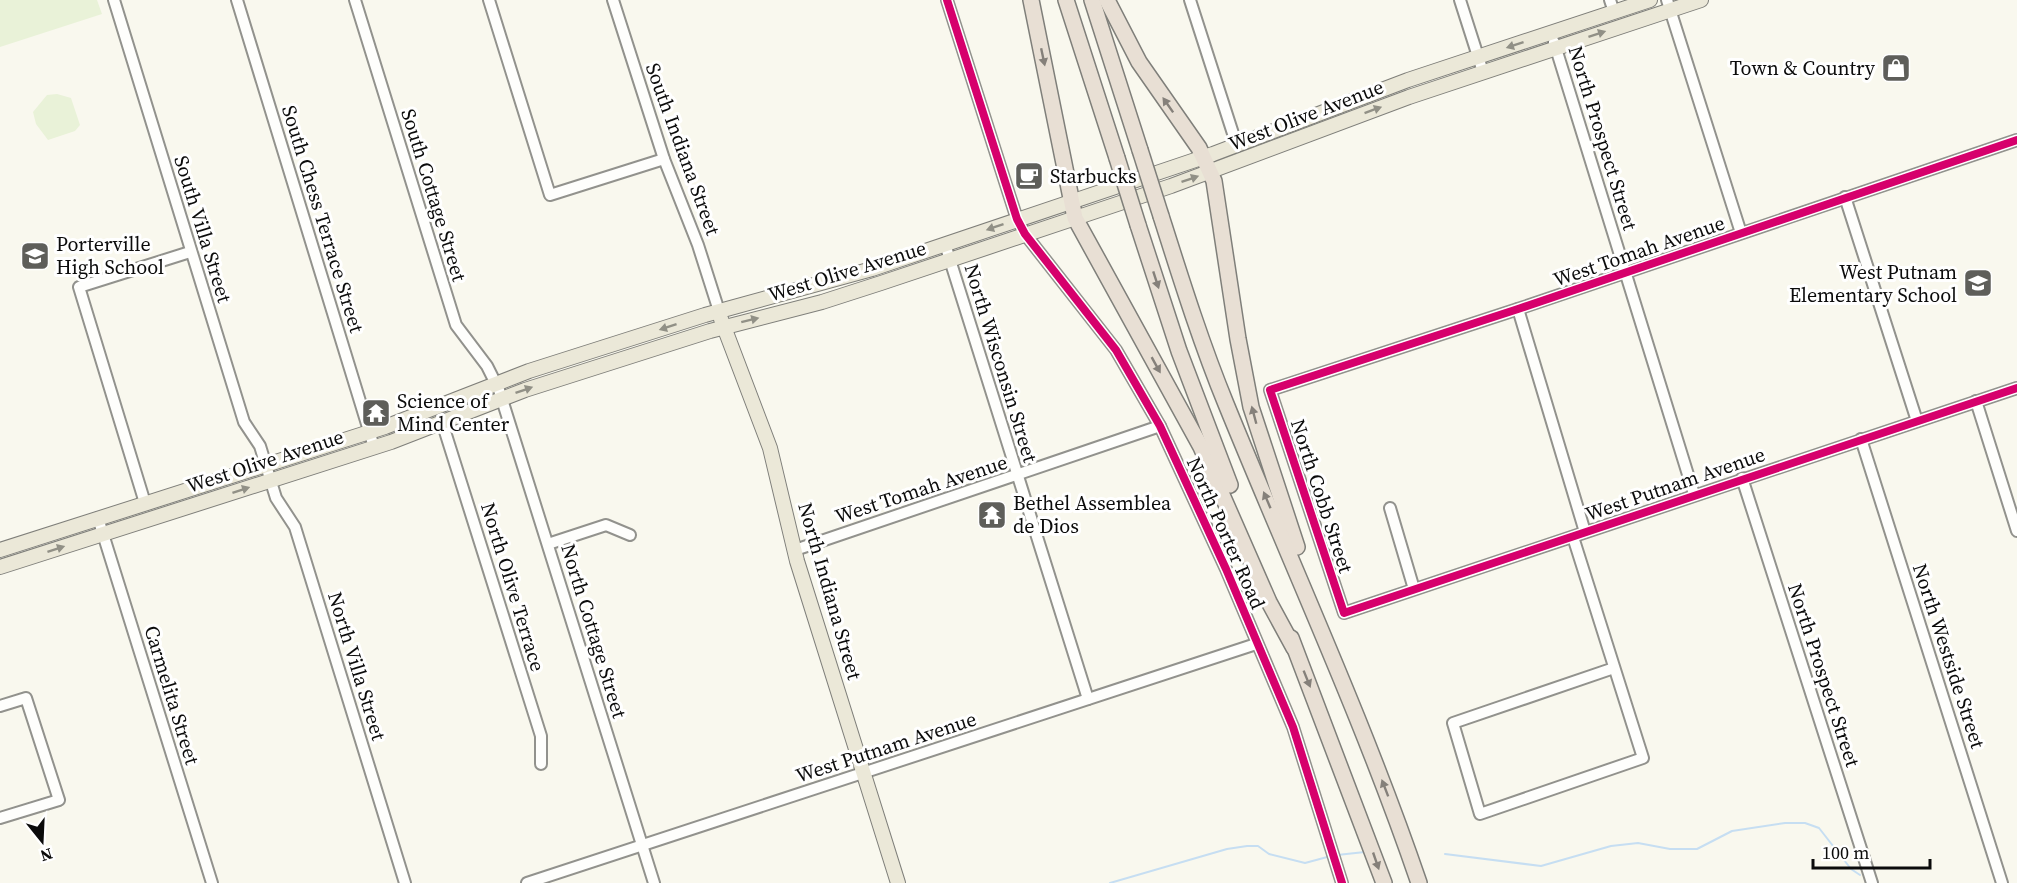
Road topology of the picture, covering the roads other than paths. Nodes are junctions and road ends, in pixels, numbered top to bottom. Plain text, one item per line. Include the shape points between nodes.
1 (114, 0) edge
2 (237, 0) edge
3 (355, 0) edge
4 (489, 0) edge
5 (613, 0) edge
6 (947, 0) edge
7 (1032, 0) edge
8 (1066, 0) edge
9 (1092, 0) edge
10 (1107, 0) edge
11 (1190, 0) edge
12 (1460, 0) edge
13 (1650, 0) edge
14 (1701, 0) edge
15 (1669, 5) edge
16 (1612, 6) edge
17 (1552, 33) junction
18 (1556, 48) junction
19 (1478, 57) junction
20 (1483, 72) junction
21 (1328, 110) junction
22 (1297, 139) junction
23 (2017, 140) edge
24 (1237, 146) junction
25 (664, 159) junction
26 (1208, 165) junction
27 (1845, 197) junction
28 (1070, 202) junction
29 (1075, 218) junction
30 (1021, 227) junction
31 (1741, 233) junction
32 (945, 244) junction
33 (190, 252) junction
34 (950, 260) junction
35 (1627, 272) junction
36 (1518, 309) junction
37 (719, 311) junction
38 (724, 327) junction
39 (2017, 387) edge
40 (499, 390) junction
41 (1270, 390) joint
42 (1976, 401) junction
43 (1917, 421) junction
44 (442, 423) junction
45 (1160, 426) junction
46 (369, 432) junction
47 (1861, 439) junction
48 (374, 447) junction
49 (266, 465) junction
50 (1018, 476) junction
51 (1742, 478) junction
52 (270, 480) junction
53 (1694, 494) junction
54 (145, 503) junction
55 (1390, 508) dead end
56 (98, 518) junction
57 (2017, 531) edge
58 (1585, 532) junction
59 (103, 534) junction
60 (630, 535) dead end
61 (1573, 537) junction
62 (548, 544) junction
63 (0, 550) edge
64 (795, 550) junction
65 (0, 567) edge
66 (1414, 589) junction
67 (1344, 613) joint
68 (1323, 630) junction
69 (1256, 644) junction
70 (1294, 648) junction
71 (1614, 668) junction
72 (1088, 699) junction
73 (0, 706) edge
74 (541, 764) dead end
75 (864, 774) junction
76 (0, 818) edge
77 (642, 846) junction
78 (212, 883) edge
79 (405, 883) edge
80 (527, 883) edge
81 (654, 883) edge
82 (897, 883) edge
83 (1342, 883) edge
84 (1384, 883) edge
85 (1419, 883) edge
86 (1872, 883) edge
87 (2002, 883) edge

1 - 33 street, South Villa Street
2 - 46 street, South Chess Terrace Street
3 - 40 street, South Cottage Street via 456,325
4 - 25 street via 550,195
5 - 25 street, South Indiana Street
6 - 30 street
7 -> 28 highway
8 -> 70 highway, bridge via 1202,415
68 -> 9 highway, bridge via 1203,345
26 -> 10 highway via 1139,62
11 - 24 street
12 - 19 street
13 - 16 main road, West Olive Avenue
14 - 15 main road, West Olive Avenue
18 -> 15 main road, West Olive Avenue
15 - 31 street
16 - 17 main road, West Olive Avenue
17 - 18 street, North Prospect Street
17 -> 19 main road, West Olive Avenue
18 - 20 main road, West Olive Avenue
18 - 35 street, North Prospect Street
19 - 20 street
19 - 21 main road, West Olive Avenue
22 -> 20 main road, West Olive Avenue
21 - 22 main road via 1321,121 1298,132
21 - 24 main road, West Olive Avenue
22 - 26 main road, West Olive Avenue
23 - 27 street, West Tomah Avenue
24 - 26 main road, West Olive Avenue
25 - 37 street, South Indiana Street via 698,244
26 - 28 main road, West Olive Avenue
29 -> 26 main road, West Olive Avenue
68 -> 26 highway via 1251,407
27 - 31 street, West Tomah Avenue
27 - 43 street
28 - 29 highway
28 - 30 main road, West Olive Avenue
29 - 30 main road, West Olive Avenue
29 -> 70 highway via 1205,454 1269,602
30 -> 32 main road, West Olive Avenue
30 - 34 main road, West Olive Avenue
30 - 45 street, North Porter Road via 1116,350
31 - 35 street, West Tomah Avenue
32 - 34 street, North Wisconsin Street
32 - 37 main road, West Olive Avenue via 818,286
33 - 49 street, South Villa Street via 244,422 260,446
33 - 54 street via 79,288
38 -> 34 main road, West Olive Avenue via 822,302
34 - 50 street, North Wisconsin Street
35 - 36 street, West Tomah Avenue
35 - 53 street, North Prospect Street
36 - 41 street, West Tomah Avenue
36 - 58 street
37 - 38 main road, North Indiana Street
37 -> 40 main road, West Olive Avenue
40 -> 38 main road, West Olive Avenue
38 - 64 main road, North Indiana Street via 770,448
39 - 42 street, West Putnam Avenue
40 - 44 main road, West Olive Avenue
40 - 46 main road, West Olive Avenue
40 - 62 street, North Cottage Street
41 - 67 street, North Cobb Street
42 - 43 street, West Putnam Avenue
42 - 57 street
43 - 47 street, West Putnam Avenue
44 - 48 main road, West Olive Avenue
44 - 74 street, North Olive Terrace via 541,736
45 - 50 street, West Tomah Avenue
45 - 69 street, North Porter Road
46 - 48 street, South Chess Terrace Street
46 - 49 main road, West Olive Avenue
47 - 51 street, West Putnam Avenue
47 - 87 street, North Westside Street
48 - 52 main road, West Olive Avenue
49 - 52 street, North Villa Street
49 - 54 main road, West Olive Avenue
50 - 64 street, West Tomah Avenue
50 - 72 street, North Wisconsin Street
51 - 53 street, West Putnam Avenue
51 - 86 street, North Prospect Street
59 -> 52 main road, West Olive Avenue
52 - 79 street, North Villa Street via 276,498 295,527
53 - 58 street, West Putnam Avenue
54 - 56 main road, West Olive Avenue
55 - 66 street
56 - 59 street, Carmelita Street
56 - 63 main road, West Olive Avenue
58 - 61 street, West Putnam Avenue
65 -> 59 main road, West Olive Avenue
59 - 78 street, Carmelita Street
60 - 62 street via 606,525
61 - 66 street, West Putnam Avenue
61 - 71 street
62 - 77 street, North Cottage Street
64 - 75 main road, North Indiana Street
66 - 67 street, West Putnam Avenue
85 -> 68 highway
69 - 72 street, West Putnam Avenue
69 - 83 street, North Porter Road via 1293,727
70 -> 84 highway
71 - 71 street via 1453,723 1480,814 1643,758
72 - 75 street, West Putnam Avenue
73 - 76 street via 26,698 59,800
75 - 77 street, West Putnam Avenue
75 - 82 main road, North Indiana Street
77 - 80 street, West Putnam Avenue
77 - 81 street, North Cottage Street

